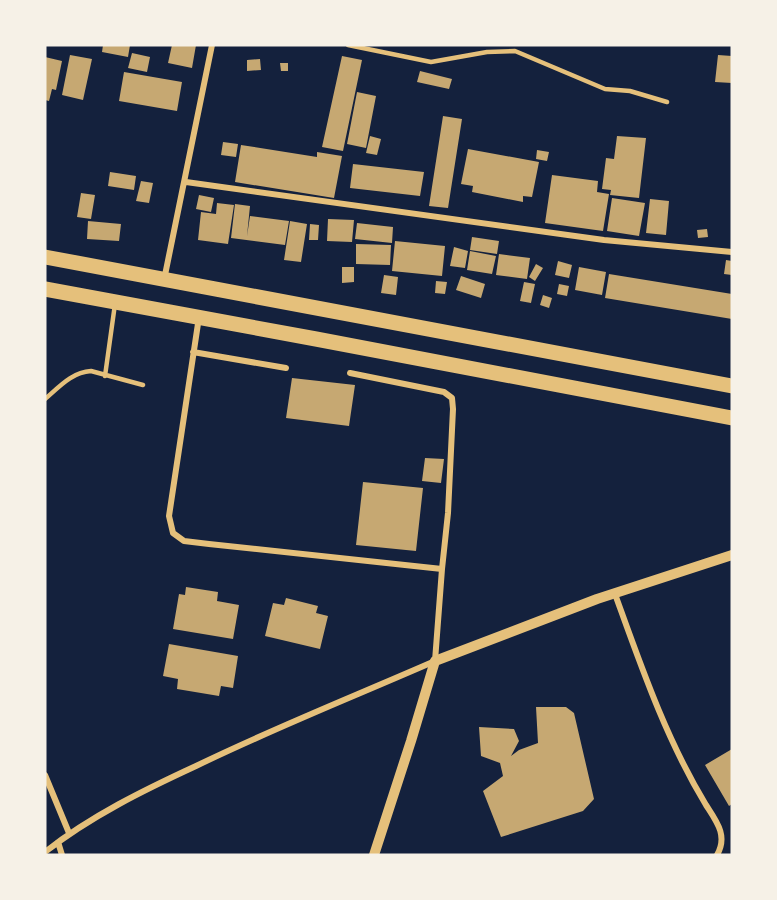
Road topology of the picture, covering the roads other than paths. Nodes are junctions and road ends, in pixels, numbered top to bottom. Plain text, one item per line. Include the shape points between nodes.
1 (212, 45) edge
2 (348, 45) edge
3 (667, 102) dead end
4 (186, 182) junction
5 (732, 252) edge
6 (45, 257) edge
7 (164, 281) junction
8 (45, 289) edge
9 (115, 302) junction
10 (199, 317) junction
11 (193, 352) junction
12 (286, 368) dead end
13 (350, 374) dead end
14 (105, 376) junction
15 (143, 385) dead end
16 (732, 386) edge
17 (45, 399) edge
18 (732, 418) edge
19 (732, 555) edge
20 (442, 569) junction
21 (615, 594) junction
22 (435, 661) junction
23 (45, 775) edge
24 (69, 833) junction
25 (58, 842) junction
26 (45, 852) edge
27 (62, 855) edge
28 (374, 855) edge
29 (717, 855) edge

1 - 4 street
2 - 3 lane via 431,62 515,51 604,89 630,91
4 - 5 street via 604,240
4 - 7 street
6 - 7 highway
7 - 16 highway
8 - 9 highway
9 - 10 highway
9 - 14 lane
10 - 11 street
10 - 18 highway
11 - 12 street
11 - 20 street via 169,516 173,533 184,541
13 - 20 street via 444,392 452,398
14 - 15 lane
14 - 17 lane via 82,371
19 - 21 street
20 - 22 street
21 - 22 street
21 - 29 street via 649,689 690,779 722,831
22 - 24 street via 167,779
22 - 28 street
23 - 24 street
24 - 25 street
25 - 26 street
25 - 27 street

